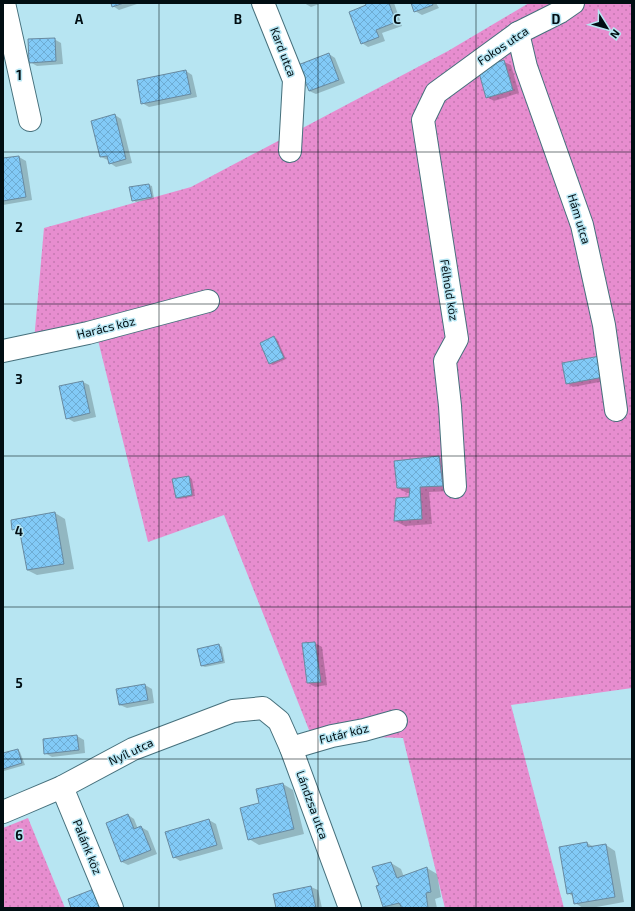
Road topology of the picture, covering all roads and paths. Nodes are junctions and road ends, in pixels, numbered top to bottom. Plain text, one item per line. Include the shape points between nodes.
1 (4, 3) edge
2 (263, 3) edge
3 (573, 3) edge
4 (518, 33) junction
5 (436, 93) joint
6 (30, 120) dead end
7 (290, 151) dead end
8 (208, 301) dead end
9 (3, 351) edge
10 (616, 410) dead end
11 (455, 487) dead end
12 (263, 708) joint
13 (396, 721) dead end
14 (291, 748) junction
15 (62, 787) junction
16 (3, 812) edge
17 (112, 908) edge
18 (350, 908) edge

1 - 6 street
2 - 7 street, Kard utca via 294,80
3 - 4 street, Fokos utca
4 - 5 street, Fokos utca
4 - 10 street, Hám utca via 526,66 582,225 604,325
5 - 11 street, Félhold köz via 423,120 457,339 445,361
8 - 9 street, Harács köz via 88,333
12 - 14 street, Lándzsa utca via 279,721
12 - 15 street, Nyíl utca via 233,711 132,749
13 - 14 street, Futár köz
14 - 18 street, Lándzsa utca
15 - 16 street, Nyíl utca
15 - 17 street, Palánk köz

